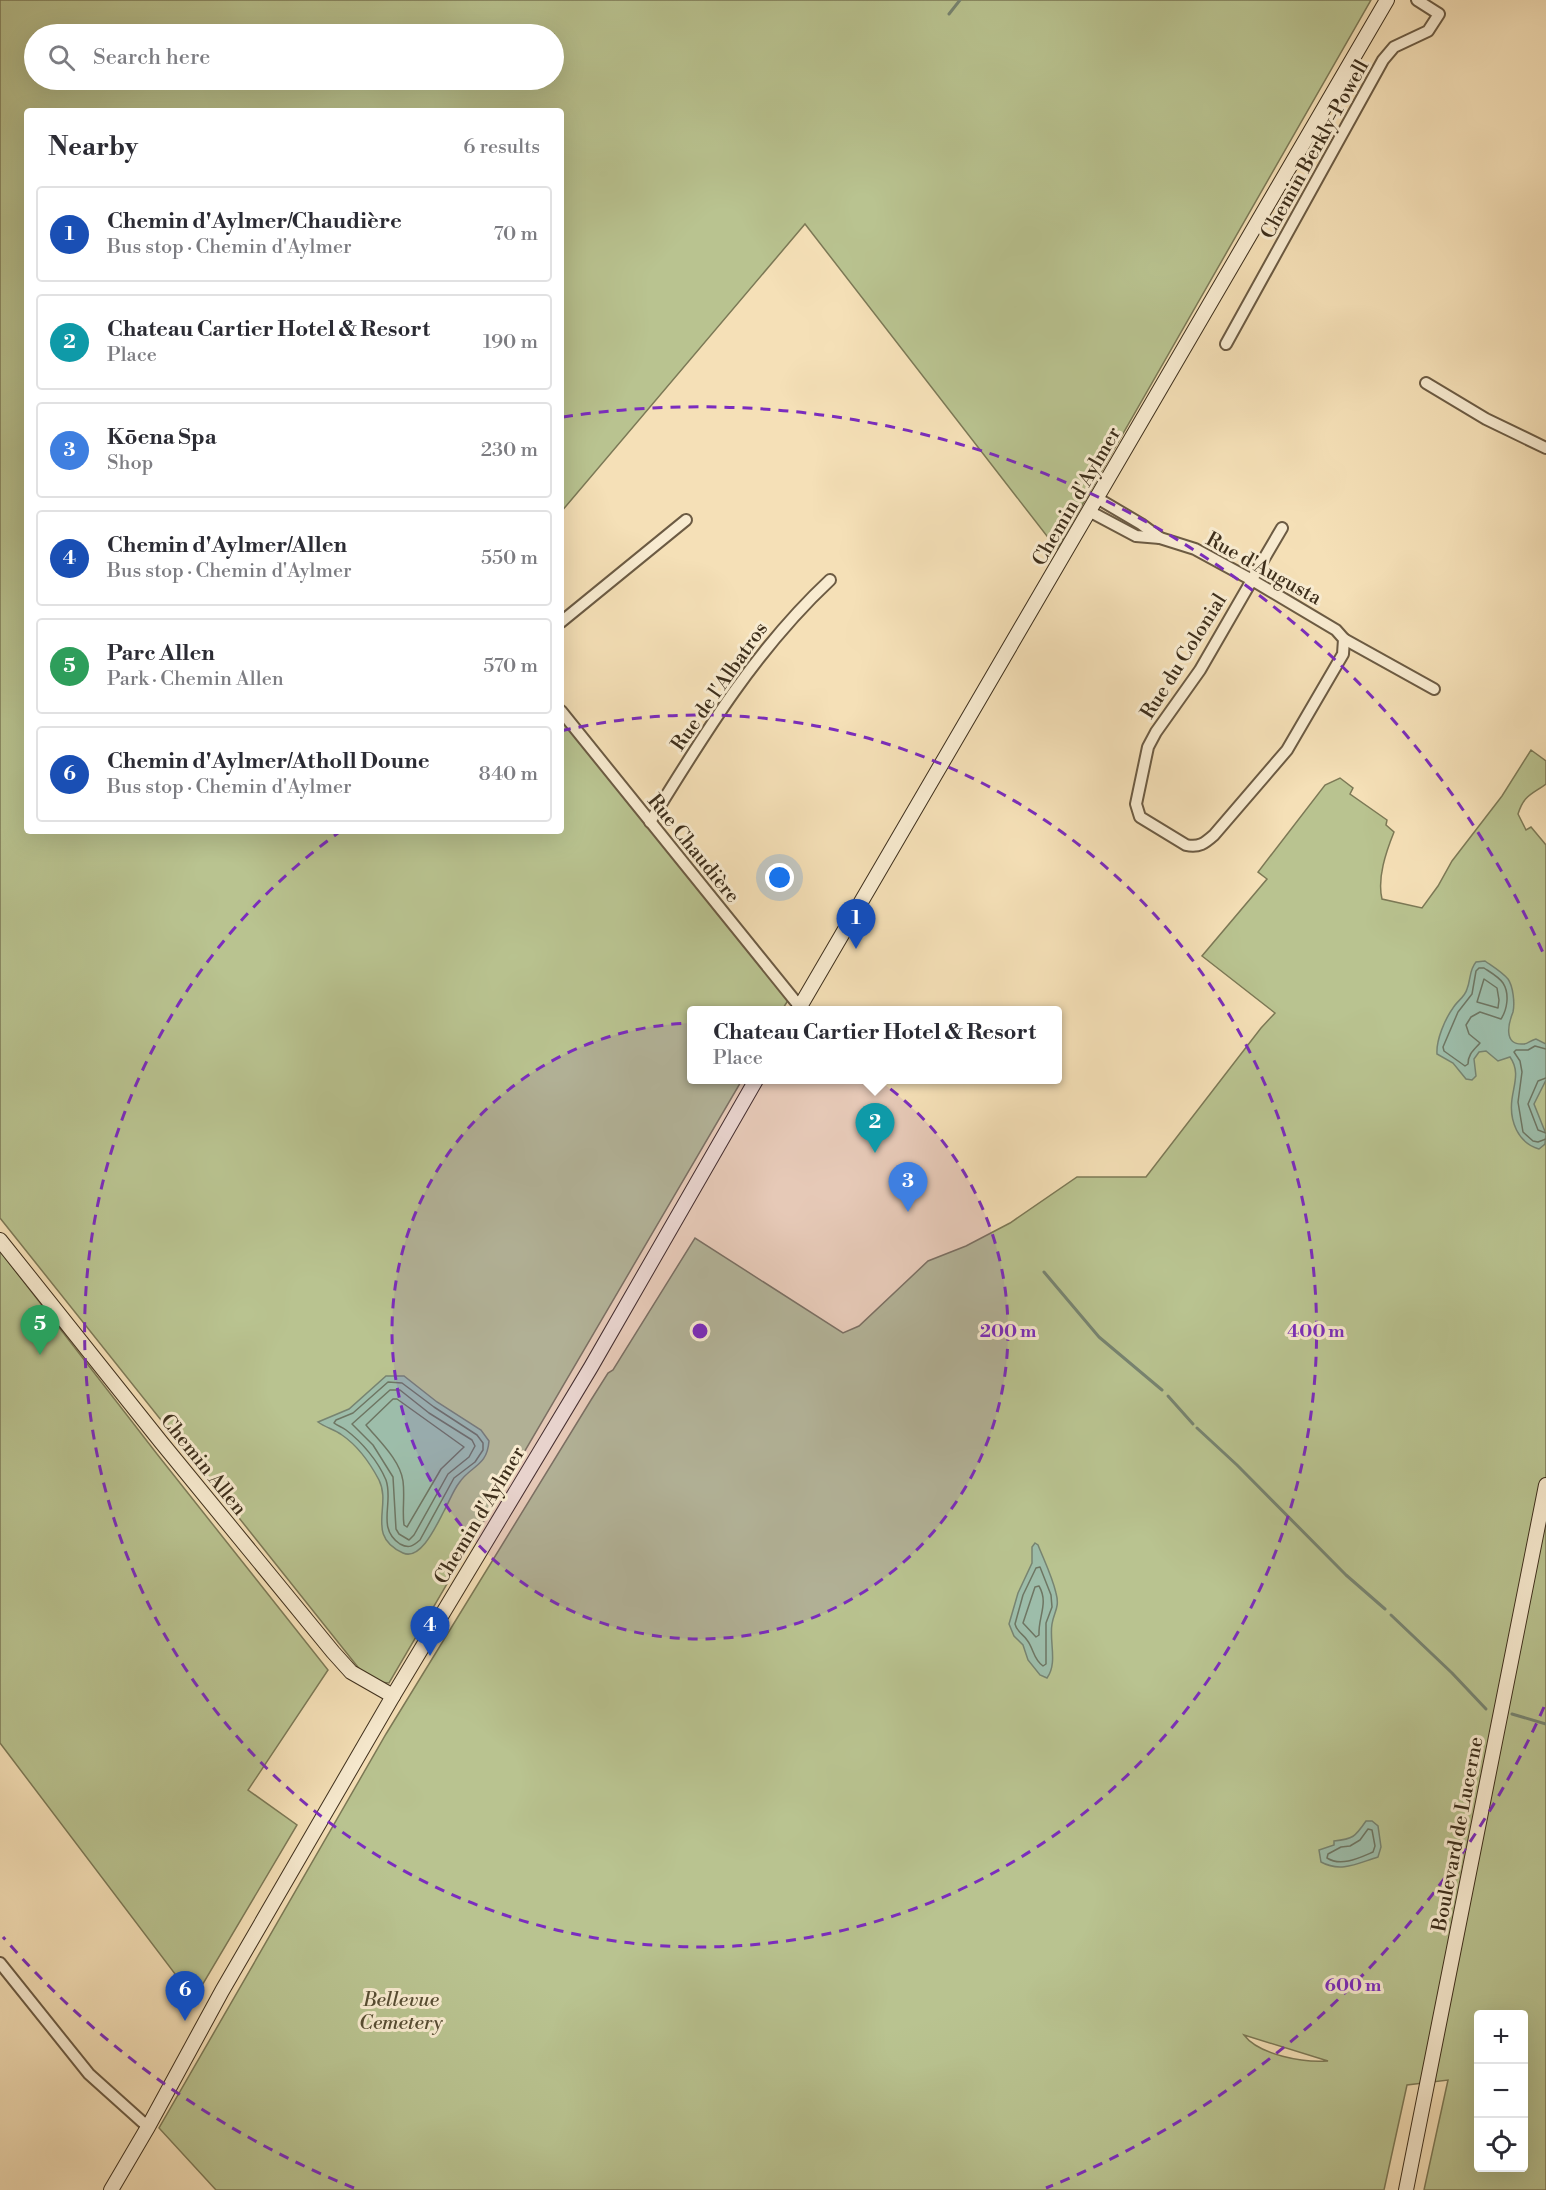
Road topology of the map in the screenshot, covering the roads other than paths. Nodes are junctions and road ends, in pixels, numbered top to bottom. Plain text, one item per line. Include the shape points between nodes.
1 (1387, 0) edge
2 (1417, 0) edge
3 (1226, 344) dead end
4 (1426, 383) dead end
5 (1546, 448) edge
6 (1097, 498) junction
7 (1089, 511) junction
8 (686, 520) dead end
9 (1282, 528) dead end
10 (1160, 538) junction
11 (830, 580) dead end
12 (1252, 580) junction
13 (564, 620) edge
14 (1344, 639) junction
15 (1434, 689) dead end
16 (564, 715) edge
17 (650, 822) junction
18 (797, 1006) edge
19 (801, 1006) edge
20 (754, 1084) edge
21 (0, 1240) edge
22 (1546, 1485) edge
23 (393, 1696) junction
24 (0, 1963) edge
25 (148, 2127) junction
26 (111, 2190) edge
27 (1406, 2190) edge

1 - 6 main road, Chemin d'Aylmer
2 - 3 street, Chemin Berkly-Powell via 1439,14 1428,31 1394,48 1383,60
4 - 5 street via 1486,419
6 - 7 main road, Chemin d'Aylmer
6 - 10 street, Rue d'Augusta
7 - 10 street, Rue d'Augusta via 1136,536
7 - 19 main road, Chemin d'Aylmer
8 - 13 street
9 - 12 street, Rue du Colonial
10 - 12 street, Rue d'Augusta via 1195,549
11 - 17 street, Rue de l'Albatros via 791,618 744,675
12 - 14 street, Rue d'Augusta via 1336,630
12 - 14 street, Rue du Colonial via 1200,670 1152,739 1136,804 1145,821 1186,845 1194,847 1207,842 1287,750 1343,654
14 - 15 street, Rue d'Augusta
16 - 17 street, Rue Chaudière
17 - 18 street, Rue Chaudière
20 - 23 main road, Chemin d'Aylmer via 591,1367
21 - 23 main road, Chemin Allen via 333,1652 351,1672
22 - 27 main road, Boulevard de Lucerne
23 - 25 main road, Chemin d'Aylmer
24 - 25 street via 89,2074
25 - 26 main road, Chemin d'Aylmer

